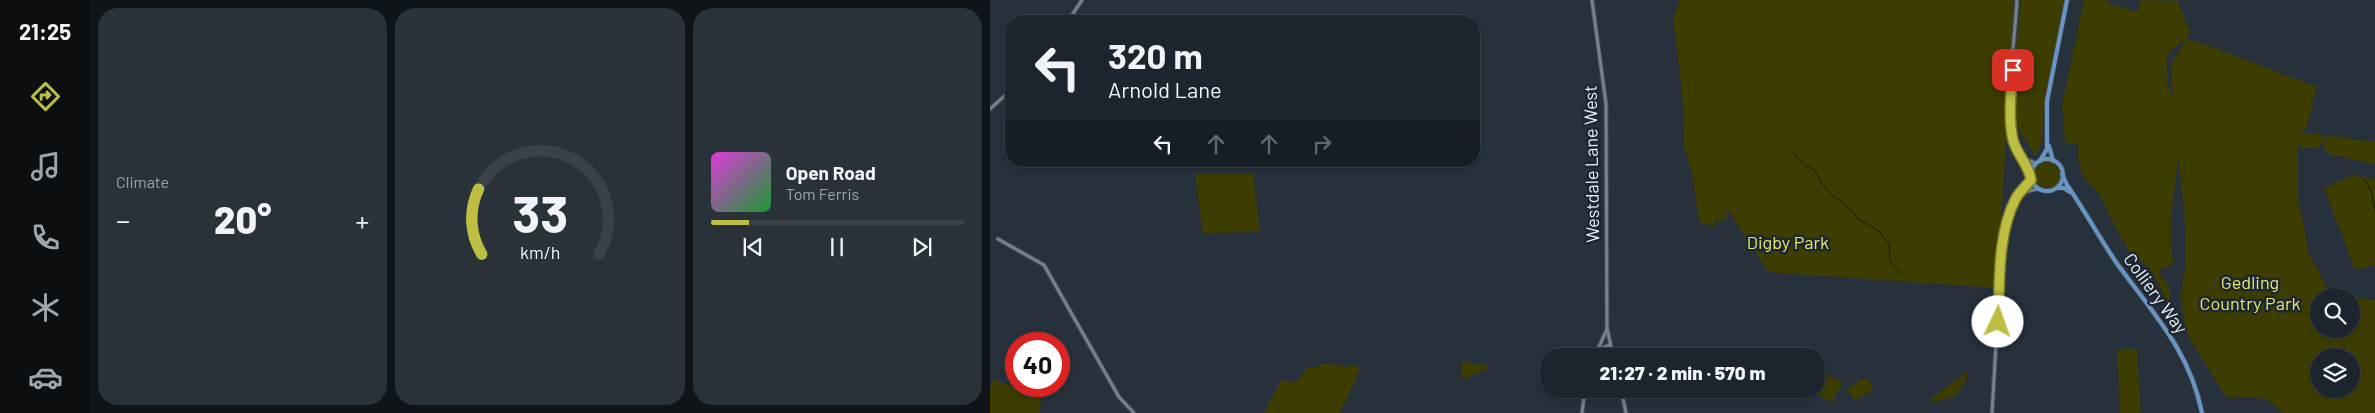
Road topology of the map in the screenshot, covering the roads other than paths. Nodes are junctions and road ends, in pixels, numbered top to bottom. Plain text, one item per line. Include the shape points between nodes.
1 (1082, 0) edge
2 (1592, 0) edge
3 (2017, 0) edge
4 (2067, 0) edge
5 (1072, 15) edge
6 (1005, 95) edge
7 (990, 109) edge
8 (2048, 142) junction
9 (2022, 159) junction
10 (2053, 161) junction
11 (2038, 162) junction
12 (2030, 174) junction
13 (2062, 174) junction
14 (2031, 180) junction
15 (2057, 188) junction
16 (2038, 189) junction
17 (2019, 194) junction
18 (2074, 195) junction
19 (998, 239) dead end
20 (1607, 328) junction
21 (1610, 345) junction
22 (1598, 348) edge
23 (1602, 348) edge
24 (1611, 348) edge
25 (1584, 398) edge
26 (1623, 398) edge
27 (1134, 413) edge
28 (1582, 413) edge
29 (1626, 413) edge
30 (1992, 413) edge
31 (2202, 413) edge

1 - 5 street
2 - 20 street, Westdale Lane West via 1606,104
3 - 9 street via 2011,117 2014,142
4 - 8 main road via 2047,101
6 - 7 street
8 - 10 main road
8 - 11 main road via 2044,156
9 - 11 street
9 - 12 street
10 - 11 main road
10 - 13 main road via 2060,166
11 - 12 main road
12 - 14 main road
13 - 15 main road
13 - 18 main road, Colliery Way
14 - 16 main road
14 - 17 street
15 - 16 main road via 2048,191
15 - 18 main road via 2064,188
16 - 17 street
17 - 30 street via 2009,216 2003,244
18 - 31 main road, Colliery Way via 2118,264 2176,342 2193,378
19 - 27 street via 1044,265 1119,397
20 - 21 street
20 - 22 street
21 - 23 street
21 - 24 street
25 - 28 street
26 - 29 street

